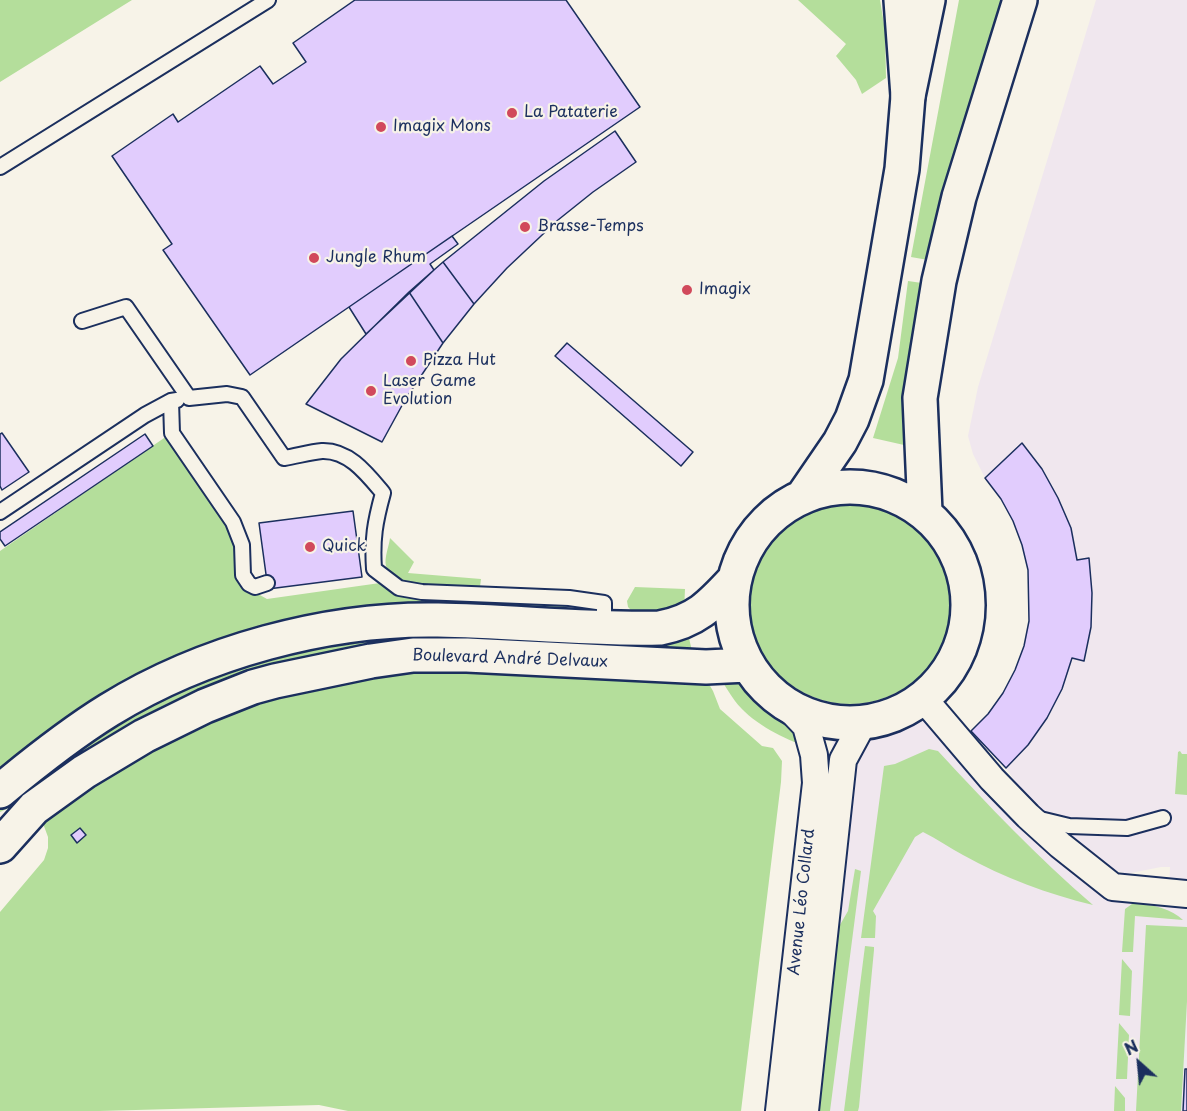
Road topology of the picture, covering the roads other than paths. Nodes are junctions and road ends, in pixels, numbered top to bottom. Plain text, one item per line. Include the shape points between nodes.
1 (268, 0) edge
2 (901, 0) edge
3 (928, 0) edge
4 (1020, 0) edge
5 (908, 96) junction
6 (0, 167) edge
7 (82, 321) dead end
8 (189, 398) junction
9 (171, 401) junction
10 (803, 496) junction
11 (0, 512) edge
12 (925, 512) junction
13 (734, 580) junction
14 (267, 583) dead end
15 (604, 627) junction
16 (747, 665) junction
17 (923, 698) junction
18 (783, 703) junction
19 (862, 723) junction
20 (0, 791) edge
21 (1028, 816) junction
22 (1163, 818) dead end
23 (10, 822) edge
24 (0, 846) edge
25 (1187, 894) edge
26 (779, 1111) edge
27 (804, 1111) edge

1 - 6 lane
2 - 5 main road
3 - 5 main road
4 - 12 main road via 959,197 939,281 920,398
5 - 10 main road via 902,169 866,380 840,442
7 - 8 lane via 126,307
8 - 9 lane
8 - 15 lane via 227,394 242,398 284,458 324,451 344,455 361,468 383,493 368,571 399,588 422,592 604,603
9 - 11 lane
9 - 14 lane via 172,433 233,522 242,545 243,575 255,587
10 - 12 main road via 834,487 867,487 897,496
10 - 13 main road via 779,510 758,530 743,553
12 - 17 main road via 957,554 966,579 969,606 956,657 942,680
13 - 15 main road via 710,606 677,625
13 - 16 main road via 731,609 736,638
15 - 20 main road via 412,620 348,626 272,641 160,682 110,709 53,747
16 - 18 main road
16 - 23 main road, Boulevard André Delvaux via 706,667 413,655 275,681 206,706 144,736
17 - 19 main road via 894,714
17 - 21 street
18 - 19 main road via 808,716
18 - 26 street, Avenue Léo Collard via 806,726 816,783
19 - 27 street, Avenue Léo Collard via 843,760
21 - 22 lane via 1069,826 1127,828
21 - 25 street via 1113,887
23 - 24 main road, Boulevard André Delvaux

